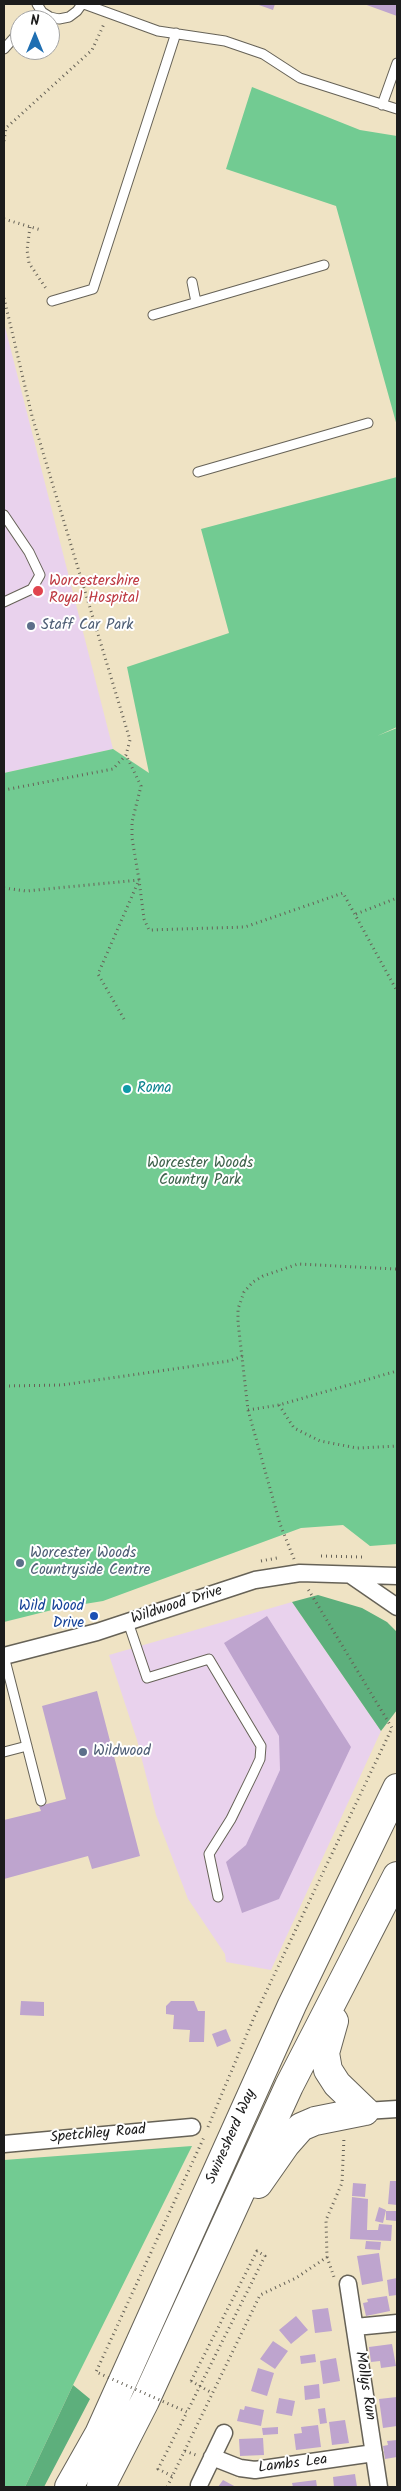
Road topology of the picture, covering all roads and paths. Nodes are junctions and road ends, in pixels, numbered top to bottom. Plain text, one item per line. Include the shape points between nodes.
1 (83, 4) edge
2 (39, 8) edge
3 (110, 13) junction
4 (176, 33) junction
5 (397, 62) edge
6 (382, 105) junction
7 (397, 110) edge
8 (5, 127) edge
9 (4, 141) edge
10 (4, 219) edge
11 (30, 227) junction
12 (41, 230) dead end
13 (324, 265) dead end
14 (192, 282) dead end
15 (4, 298) edge
16 (52, 302) joint
17 (196, 302) junction
18 (153, 315) dead end
19 (368, 423) dead end
20 (198, 472) dead end
21 (4, 515) edge
22 (4, 602) edge
23 (126, 755) junction
24 (4, 790) edge
25 (138, 880) junction
26 (4, 888) edge
27 (397, 898) edge
28 (356, 914) junction
29 (397, 991) edge
30 (124, 1018) dead end
31 (397, 1269) edge
32 (244, 1356) junction
33 (397, 1371) edge
34 (4, 1386) edge
35 (279, 1405) junction
36 (248, 1410) junction
37 (397, 1446) edge
38 (300, 1573) junction
39 (352, 1576) junction
40 (397, 1576) edge
41 (397, 1606) edge
42 (128, 1622) junction
43 (4, 1656) edge
44 (27, 1746) junction
45 (4, 1752) edge
46 (397, 1788) edge
47 (41, 1801) dead end
48 (397, 1876) edge
49 (397, 1882) edge
50 (218, 1897) dead end
51 (397, 2109) edge
52 (365, 2111) junction
53 (198, 2131) junction
54 (345, 2134) dead end
55 (4, 2144) edge
56 (228, 2220) junction
57 (348, 2284) dead end
58 (397, 2323) edge
59 (355, 2327) junction
60 (212, 2393) junction
61 (188, 2412) junction
62 (224, 2433) dead end
63 (374, 2454) junction
64 (212, 2457) junction
65 (172, 2476) junction
66 (199, 2485) dead end
67 (69, 2487) edge
68 (101, 2487) edge
69 (167, 2487) edge
70 (380, 2487) edge

1 - 2 lane via 69,17 60,19 50,17
1 - 3 lane
3 - 4 lane via 158,31
3 - 8 path via 92,50
4 - 6 lane via 225,41 262,54 300,78
4 - 16 lane via 93,289
5 - 6 lane
6 - 7 lane
8 - 9 path
10 - 11 path
11 - 12 path
11 - 16 path via 29,263
13 - 17 lane
14 - 17 lane
15 - 23 path via 32,416 130,740
17 - 18 lane
19 - 20 lane
21 - 22 lane via 40,575 32,589
23 - 24 path via 113,769
23 - 25 path via 141,786 132,822
25 - 26 path via 26,891
25 - 28 path via 149,930 245,927 344,893
25 - 30 path via 98,974
27 - 28 path
28 - 29 path
31 - 32 path via 298,1264 253,1282 244,1292 238,1309
32 - 34 path via 62,1385
32 - 36 path
33 - 35 path
35 - 36 path
35 - 37 path via 294,1428 320,1440 357,1448
36 - 38 path via 280,1524
38 - 39 street, Wildwood Drive
38 - 42 street, Wildwood Drive via 255,1580
38 - 53 path via 392,1728
39 - 40 street, Wildwood Drive
39 - 41 street
42 - 43 street, Wildwood Drive
42 - 50 lane via 147,1678 209,1659 261,1746 256,1766 231,1819 209,1854
43 - 44 lane
44 - 45 lane
44 - 47 lane
46 - 67 highway, Swinesherd Way via 292,2005 99,2434
48 - 56 highway, Swinesherd Way via 288,2086
49 - 52 highway via 338,2011 325,2053 328,2070 337,2084
51 - 52 street
52 - 56 highway via 300,2127
53 - 55 street, Spetchley Road
53 - 61 path, bridge via 96,2372
54 - 60 path via 342,2183 326,2220 327,2257 296,2278 260,2295
56 - 68 highway, Swinesherd Way via 145,2401
57 - 59 street, Mollys Run
58 - 59 street
59 - 63 street, Mollys Run
60 - 61 path, bridge via 191,2381 257,2251 266,2256
60 - 65 path
61 - 65 path via 158,2469
62 - 64 street
63 - 64 street, Lambs Lea via 255,2470
63 - 70 street, Mollys Run
64 - 66 street
65 - 69 path

